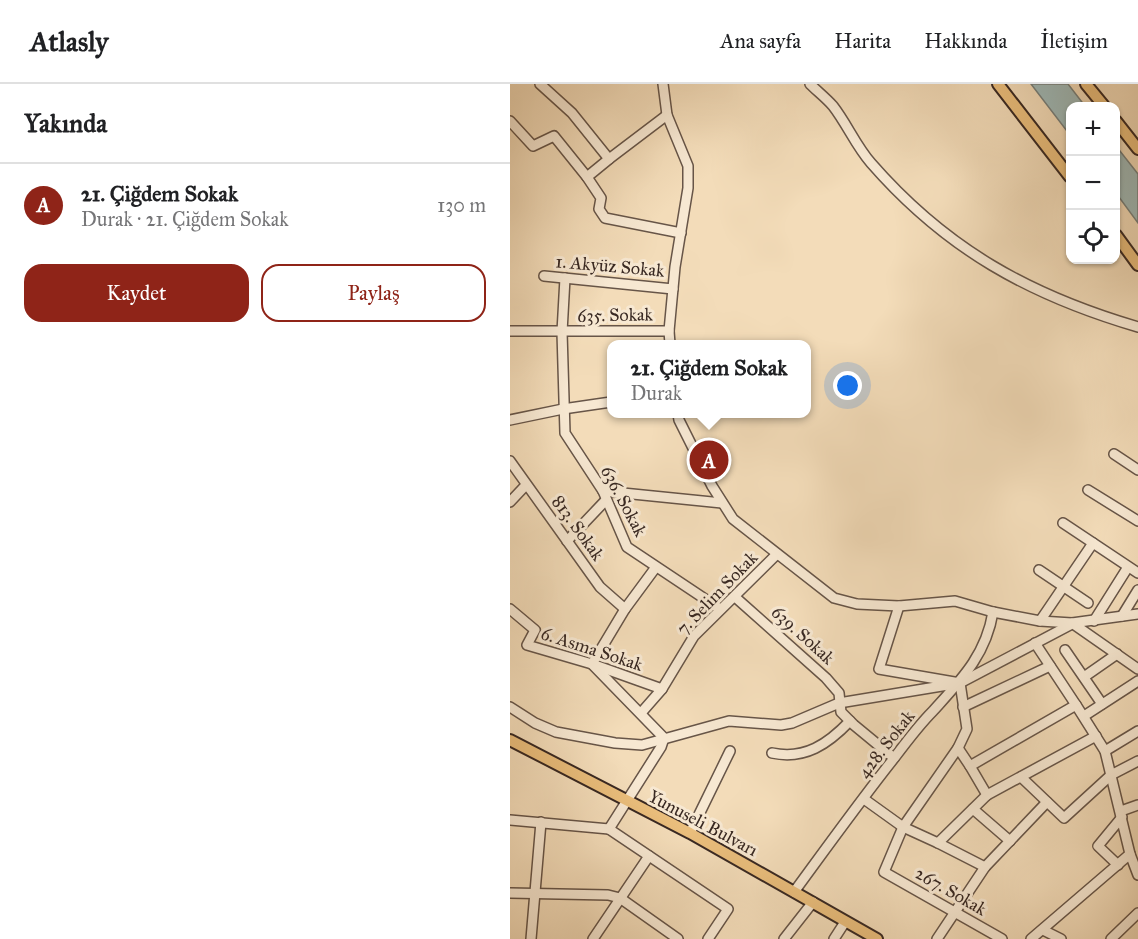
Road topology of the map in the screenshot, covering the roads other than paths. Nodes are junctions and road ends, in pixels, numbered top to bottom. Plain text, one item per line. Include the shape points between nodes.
1 (540, 84) edge
2 (663, 84) edge
3 (810, 84) edge
4 (998, 84) edge
5 (1086, 84) edge
6 (1101, 102) edge
7 (667, 115) junction
8 (510, 121) edge
9 (1120, 126) edge
10 (1138, 149) edge
11 (609, 159) junction
12 (1066, 171) edge
13 (587, 177) junction
14 (681, 233) junction
15 (1120, 240) edge
16 (1138, 265) edge
17 (544, 276) dead end
18 (564, 278) junction
19 (673, 289) junction
20 (1138, 327) edge
21 (510, 331) edge
22 (669, 331) junction
23 (562, 332) junction
24 (670, 340) edge
25 (607, 403) edge
26 (563, 409) junction
27 (680, 418) edge
28 (510, 420) edge
29 (1114, 454) dead end
30 (510, 461) edge
31 (1138, 470) edge
32 (526, 485) junction
33 (1088, 490) dead end
34 (604, 496) junction
35 (510, 502) edge
36 (722, 503) junction
37 (1138, 521) edge
38 (1063, 523) dead end
39 (567, 541) junction
40 (1094, 543) junction
41 (777, 554) junction
42 (657, 567) junction
43 (1128, 567) junction
44 (1039, 570) dead end
45 (1138, 573) edge
46 (1064, 587) junction
47 (1138, 590) edge
48 (735, 597) junction
49 (1088, 603) dead end
50 (899, 606) junction
51 (510, 609) edge
52 (625, 609) junction
53 (720, 609) junction
54 (993, 612) junction
55 (1138, 614) edge
56 (1122, 616) junction
57 (1040, 621) junction
58 (1094, 621) junction
59 (1072, 623) junction
60 (1035, 643) junction
61 (1065, 650) dead end
62 (1116, 654) junction
63 (592, 664) junction
64 (1050, 666) junction
65 (1138, 669) edge
66 (1084, 677) junction
67 (1138, 681) edge
68 (960, 683) junction
69 (662, 689) junction
70 (839, 703) junction
71 (1102, 704) junction
72 (1076, 705) junction
73 (510, 706) edge
74 (963, 707) junction
75 (641, 713) junction
76 (1084, 716) junction
77 (850, 721) junction
78 (1138, 731) edge
79 (1096, 736) junction
80 (664, 738) junction
81 (510, 740) edge
82 (958, 748) junction
83 (730, 751) dead end
84 (1105, 751) junction
85 (772, 753) dead end
86 (894, 758) junction
87 (1138, 761) edge
88 (970, 766) junction
89 (1111, 775) junction
90 (1021, 777) junction
91 (987, 795) junction
92 (864, 799) junction
93 (627, 801) junction
94 (1047, 802) junction
95 (1138, 805) edge
96 (973, 809) junction
97 (1122, 814) junction
98 (510, 820) edge
99 (541, 822) junction
100 (903, 827) junction
101 (609, 829) junction
102 (690, 833) junction
103 (1010, 841) junction
104 (938, 843) junction
105 (1130, 854) junction
106 (650, 856) junction
107 (1118, 865) junction
108 (985, 867) junction
109 (1138, 875) edge
110 (536, 892) junction
111 (794, 892) junction
112 (510, 893) edge
113 (620, 898) junction
114 (813, 902) junction
115 (954, 912) junction
116 (1138, 913) edge
117 (845, 922) junction
118 (1043, 930) junction
119 (531, 939) edge
120 (593, 939) edge
121 (678, 939) edge
122 (708, 939) edge
123 (784, 939) edge
124 (834, 939) edge
125 (877, 939) edge
126 (937, 939) edge
127 (1002, 939) edge
128 (1031, 939) edge
129 (1062, 939) edge
130 (1111, 939) edge

1 - 11 street via 572,113
2 - 7 street
3 - 20 street via 832,106 869,161 911,207 972,255 1015,280 1097,315
4 - 12 main road
5 - 6 main road
7 - 11 street
7 - 14 street via 688,166
8 - 13 street via 533,146 554,136
9 - 10 main road
11 - 13 street
13 - 14 street via 601,198 599,209 606,218
14 - 19 street
15 - 16 main road
17 - 18 street, 1. Akyüz Sokak
18 - 19 street, 1. Akyüz Sokak
18 - 23 street, 635. Sokak
19 - 22 street
21 - 23 street, 635. Sokak
22 - 23 street, 635. Sokak
22 - 24 street
23 - 26 street, 636. Sokak
25 - 26 street
26 - 28 street
26 - 34 street, 636. Sokak via 565,433
27 - 36 street
29 - 31 street
30 - 32 street, 813. Sokak
32 - 35 street
32 - 39 street, 813. Sokak
33 - 37 street
34 - 36 street
34 - 39 street
34 - 42 street, 636. Sokak via 627,547
36 - 41 street via 733,519
38 - 40 street
39 - 52 street, 813. Sokak via 600,587
40 - 43 street
40 - 46 street
41 - 48 street, 7. Selim Sokak
41 - 50 street via 834,598 857,604
42 - 52 street
42 - 53 street, 636. Sokak
43 - 45 street
43 - 58 street
44 - 46 street
46 - 49 street
46 - 57 street
47 - 56 street
48 - 53 street, 7. Selim Sokak
48 - 70 street, 639. Sokak via 826,678 839,693
50 - 54 street via 955,601
50 - 68 street via 879,669
51 - 63 street, 6. Asma Sokak via 535,630 527,645
52 - 63 street
53 - 69 street, 7. Selim Sokak via 694,636
54 - 57 street
54 - 68 street, 428. Sokak via 984,644
55 - 56 street
56 - 58 street
57 - 59 street
58 - 59 street
59 - 60 street
59 - 62 street
60 - 64 street
60 - 68 street
61 - 66 street
62 - 65 street
62 - 66 street
63 - 69 street, 6. Asma Sokak
63 - 75 street
64 - 72 street
64 - 74 street
66 - 71 street
67 - 71 street
68 - 70 street
68 - 74 street
68 - 86 street, 428. Sokak
69 - 75 street, 7. Selim Sokak
70 - 77 street, 639. Sokak
70 - 80 street via 792,723 729,721
71 - 76 street
72 - 76 street
72 - 88 street
73 - 80 street via 556,732 642,745
74 - 82 street via 967,729
75 - 80 street
76 - 79 street
77 - 85 street via 810,752
77 - 86 street, 639. Sokak
78 - 84 street
79 - 84 street
79 - 90 street
80 - 93 street
81 - 93 main road, Yunuseli Bulvarı
82 - 88 street
82 - 100 street
83 - 102 street
84 - 89 street
86 - 92 street, 428. Sokak
87 - 89 street
88 - 91 street
89 - 94 street via 1064,818
89 - 97 street
90 - 91 street
90 - 94 street
91 - 96 street
92 - 100 street
92 - 111 street, 428. Sokak
93 - 101 street
93 - 102 main road, Yunuseli Bulvarı
94 - 103 street
95 - 97 street
96 - 103 street
96 - 104 street
97 - 105 street
97 - 107 street via 1098,846
98 - 99 street
99 - 101 street
99 - 110 street
100 - 104 street
100 - 115 street, 267. Sokak via 884,872
101 - 106 street
102 - 111 main road, Yunuseli Bulvarı
103 - 108 street
104 - 108 street
105 - 107 street
105 - 109 street
106 - 113 street
106 - 122 street via 728,909
107 - 118 street
108 - 115 street
110 - 112 street
110 - 113 street
110 - 119 street
111 - 114 main road, Yunuseli Bulvarı
113 - 120 street
113 - 121 street
114 - 117 main road, Yunuseli Bulvarı
114 - 123 street
115 - 126 street
115 - 127 street, 267. Sokak
116 - 130 street
117 - 124 street
117 - 125 main road, Yunuseli Bulvarı
118 - 128 street
118 - 129 street

